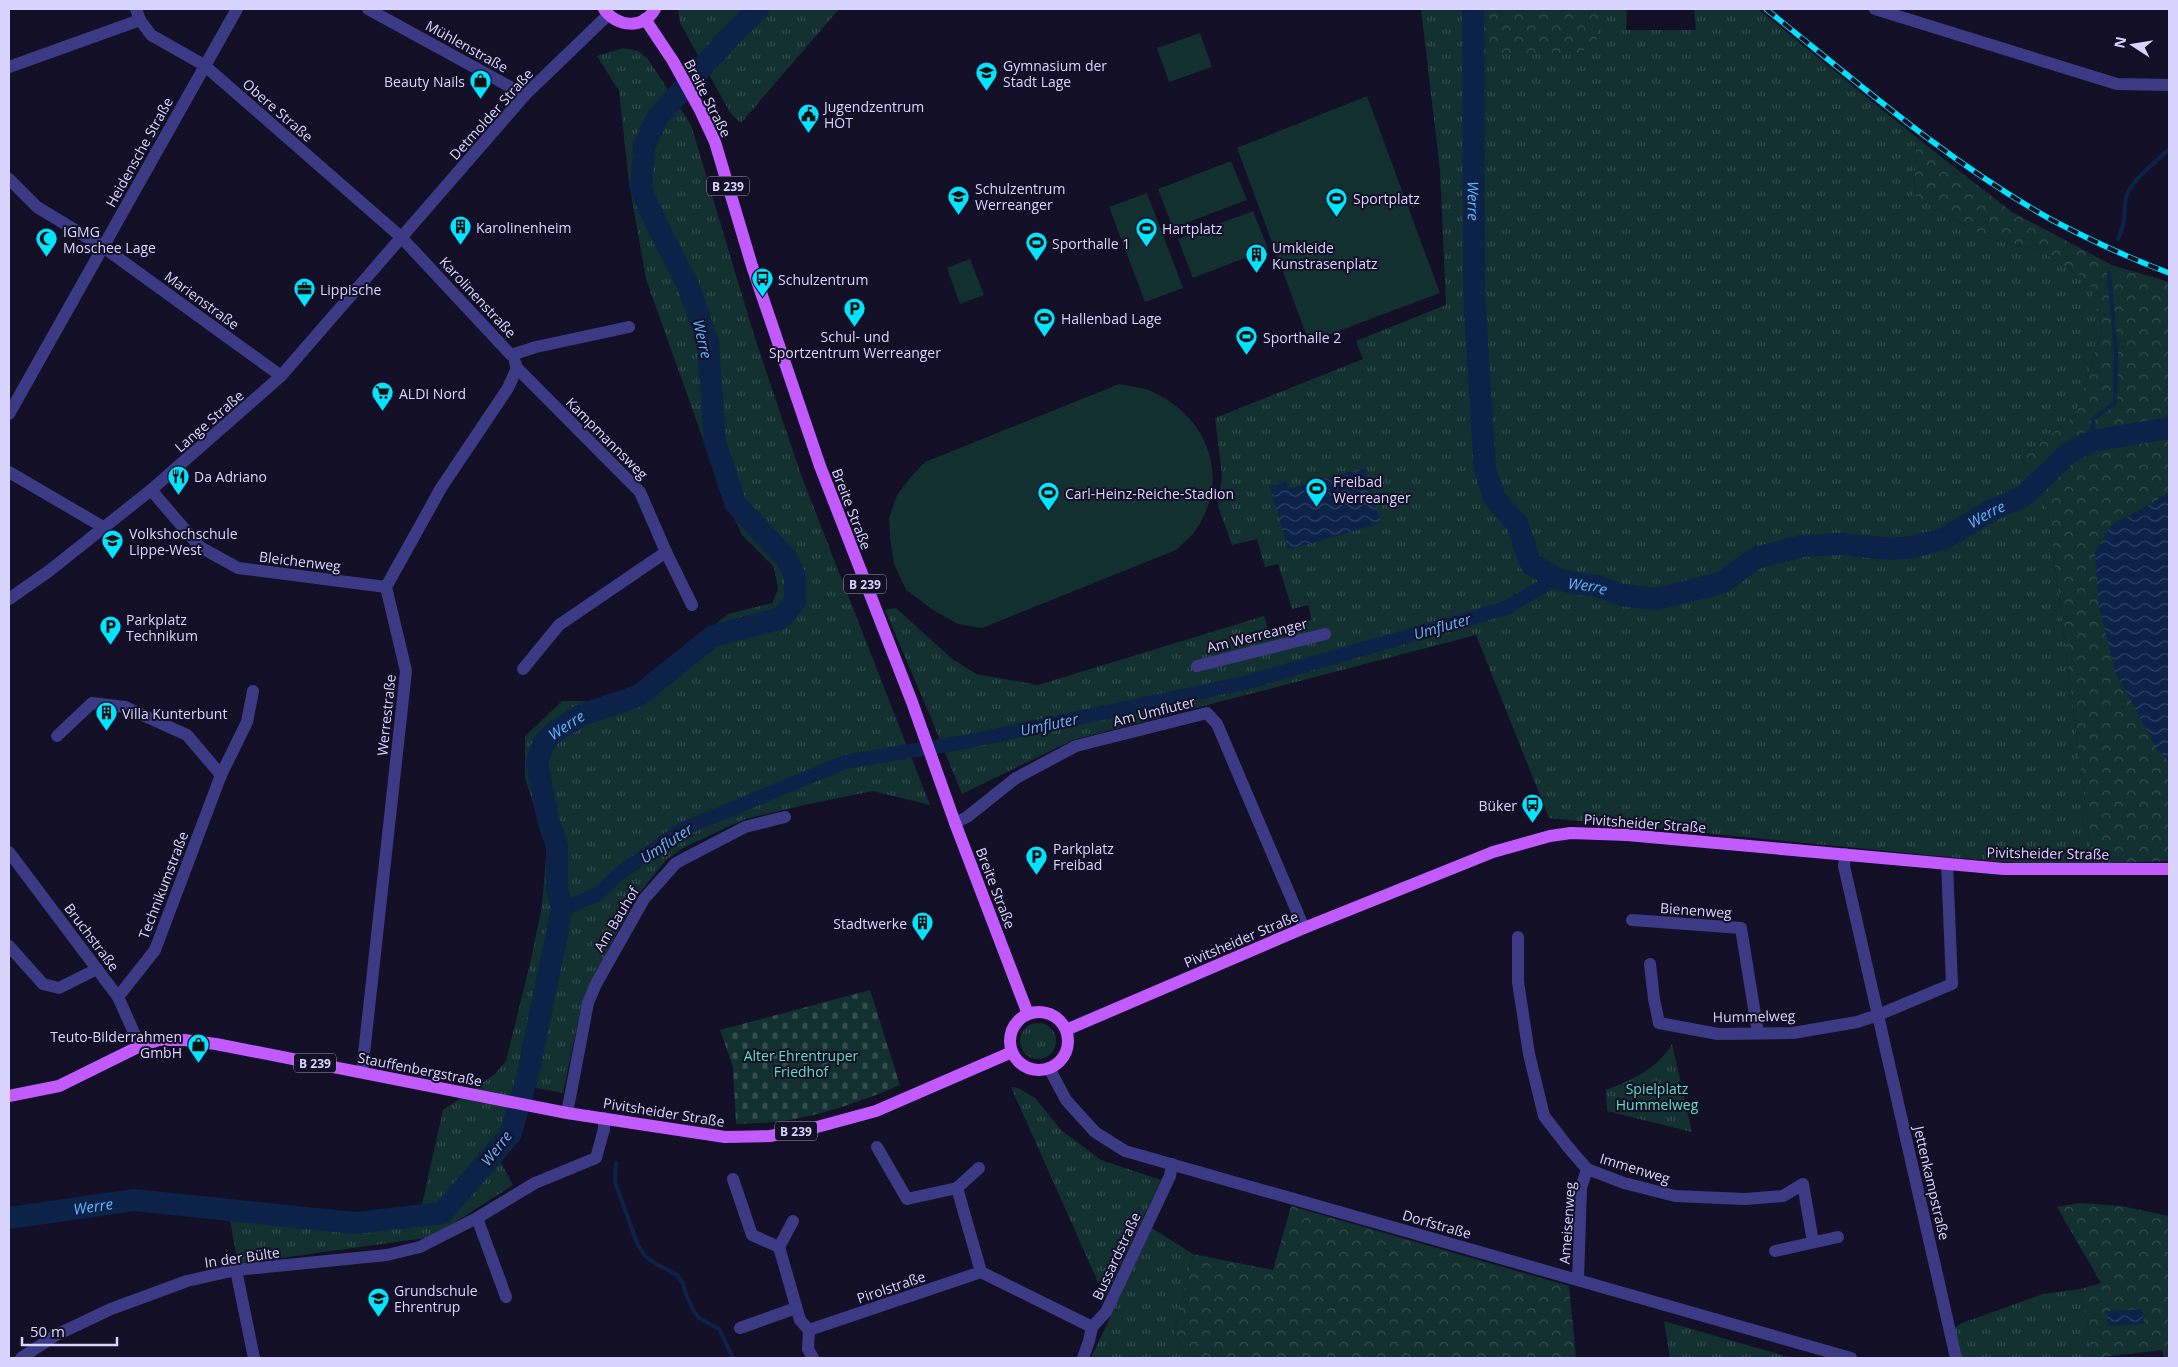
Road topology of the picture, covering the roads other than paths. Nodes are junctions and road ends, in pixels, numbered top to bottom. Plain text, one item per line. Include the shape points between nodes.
1 (237, 9) edge
2 (368, 9) edge
3 (655, 9) edge
4 (1875, 9) edge
5 (606, 12) edge
6 (138, 14) edge
7 (646, 19) junction
8 (204, 65) junction
9 (9, 67) edge
10 (2169, 85) edge
11 (525, 96) junction
12 (9, 179) edge
13 (401, 237) junction
14 (103, 247) junction
15 (629, 326) dead end
16 (511, 355) junction
17 (517, 368) junction
18 (281, 376) junction
19 (9, 414) edge
20 (9, 472) edge
21 (151, 490) junction
22 (103, 527) junction
23 (666, 552) junction
24 (386, 587) junction
25 (9, 598) edge
26 (692, 605) dead end
27 (1325, 634) dead end
28 (1197, 666) dead end
29 (524, 669) dead end
30 (253, 691) dead end
31 (56, 736) dead end
32 (221, 775) junction
33 (785, 816) dead end
34 (955, 823) junction
35 (9, 852) edge
36 (1846, 854) junction
37 (1948, 864) junction
38 (2169, 869) edge
39 (1632, 920) dead end
40 (1304, 928) junction
41 (1518, 938) dead end
42 (9, 946) edge
43 (1650, 964) dead end
44 (97, 969) junction
45 (118, 997) junction
46 (1028, 1014) junction
47 (1878, 1015) junction
48 (1066, 1030) junction
49 (1758, 1033) junction
50 (140, 1046) junction
51 (1012, 1052) junction
52 (1048, 1068) junction
53 (362, 1072) junction
54 (9, 1096) edge
55 (567, 1113) junction
56 (604, 1118) junction
57 (878, 1147) dead end
58 (1172, 1164) junction
59 (979, 1168) dead end
60 (1587, 1169) junction
61 (733, 1179) dead end
62 (957, 1188) junction
63 (477, 1218) junction
64 (793, 1221) dead end
65 (1838, 1237) dead end
66 (1812, 1242) junction
67 (780, 1247) junction
68 (1775, 1251) dead end
69 (236, 1270) junction
70 (981, 1272) junction
71 (1578, 1280) junction
72 (506, 1297) dead end
73 (796, 1308) junction
74 (1092, 1327) junction
75 (740, 1328) dead end
76 (810, 1330) junction
77 (22, 1358) edge
78 (254, 1358) edge
79 (813, 1358) edge
80 (1083, 1358) edge
81 (1851, 1358) edge
82 (1956, 1358) edge

1 - 8 street, Heidensche Straße
2 - 11 street, Mühlenstraße
3 - 7 main road
4 - 10 street via 2117,84
5 - 7 main road via 622,24
5 - 11 street, Detmolder Straße
6 - 8 street, Obere Straße via 151,35
6 - 9 street
7 - 34 main road, Breite Straße / B 239 via 673,61 715,142 752,266 820,466 912,702
8 - 13 street, Obere Straße
8 - 14 street, Heidensche Straße
11 - 13 street, Detmolder Straße
12 - 14 street, Marienstraße via 37,207
13 - 16 street, Karolinenstraße
13 - 18 street, Lange Straße
14 - 18 street, Marienstraße
14 - 19 street, Heidensche Straße
15 - 16 street, Karolinenstraße
16 - 17 street, Kampmannsweg
17 - 23 street, Kampmannsweg via 640,492
17 - 24 street via 508,388 441,488
18 - 21 street, Lange Straße
20 - 22 street
21 - 22 street, Lange Straße
21 - 24 street, Bleichenweg via 200,547 238,568
22 - 25 street, Lange Straße
23 - 26 street, Kampmannsweg
23 - 29 street via 559,625
24 - 53 street, Werrestraße via 406,671
27 - 28 street, Am Werreanger
30 - 32 street, Technikumstraße via 247,722
31 - 32 street via 92,703 125,707 187,735
32 - 45 street, Technikumstraße via 155,950
33 - 55 street, Am Bauhof via 745,827 676,863 644,898 588,1003
34 - 40 street, Am Umfluter via 1016,778 1076,746 1207,713 1217,724
34 - 46 main road, Breite Straße / B 239
35 - 44 street, Bruchstraße
36 - 37 main road, Pivitsheider Straße
36 - 40 main road, Pivitsheider Straße via 1628,835 1557,835 1493,852
36 - 47 street, Jettenkampstraße via 1844,866
37 - 38 main road, Pivitsheider Straße via 2036,870
37 - 47 street via 1952,984
39 - 49 street, Bienenweg via 1741,928
40 - 48 main road, Pivitsheider Straße
41 - 60 street, Immenweg via 1518,982 1529,1054 1544,1116
42 - 44 street via 44,984 59,988
43 - 49 street, Hummelweg via 1658,1023 1718,1034
44 - 45 street, Bruchstraße
45 - 50 street, Bruchstraße
46 - 48 main road via 1050,1014 1060,1020
46 - 51 main road via 1020,1018 1010,1034
47 - 49 street, Hummelweg via 1793,1033
47 - 82 street, Jettenkampstraße
48 - 52 main road via 1067,1049 1063,1057
50 - 53 main road, Stauffenbergstraße / B 239 via 159,1040 184,1040
50 - 54 main road, Stauffenbergstraße / B 239 via 59,1086
51 - 52 main road via 1031,1069
51 - 56 main road, Pivitsheider Straße / B 239 via 876,1112 770,1136 725,1137
52 - 58 street, Dorfstraße via 1066,1100 1095,1132 1125,1151
53 - 55 main road, Stauffenbergstraße / B 239
55 - 56 main road, Pivitsheider Straße / B 239
56 - 63 street, In der Bülte via 596,1158 534,1183
57 - 62 street via 907,1199
58 - 71 street, Dorfstraße
58 - 74 street, Bussardstraße via 1170,1176 1106,1312
59 - 62 street
60 - 66 street, Immenweg via 1624,1183 1675,1196 1745,1199 1783,1196 1803,1184
60 - 71 street, Ameisenweg via 1581,1188
61 - 67 street via 752,1235
62 - 70 street
63 - 69 street, In der Bülte via 420,1247 387,1255
63 - 72 street
64 - 67 street
65 - 66 street
66 - 68 street
67 - 73 street
69 - 77 street, In der Bülte via 187,1281 111,1309 56,1336
69 - 78 street
70 - 74 street
70 - 76 street, Pirolstraße
71 - 81 street, Dorfstraße
73 - 75 street
73 - 76 street via 800,1320
74 - 80 street, Bussardstraße
76 - 79 street via 808,1349

